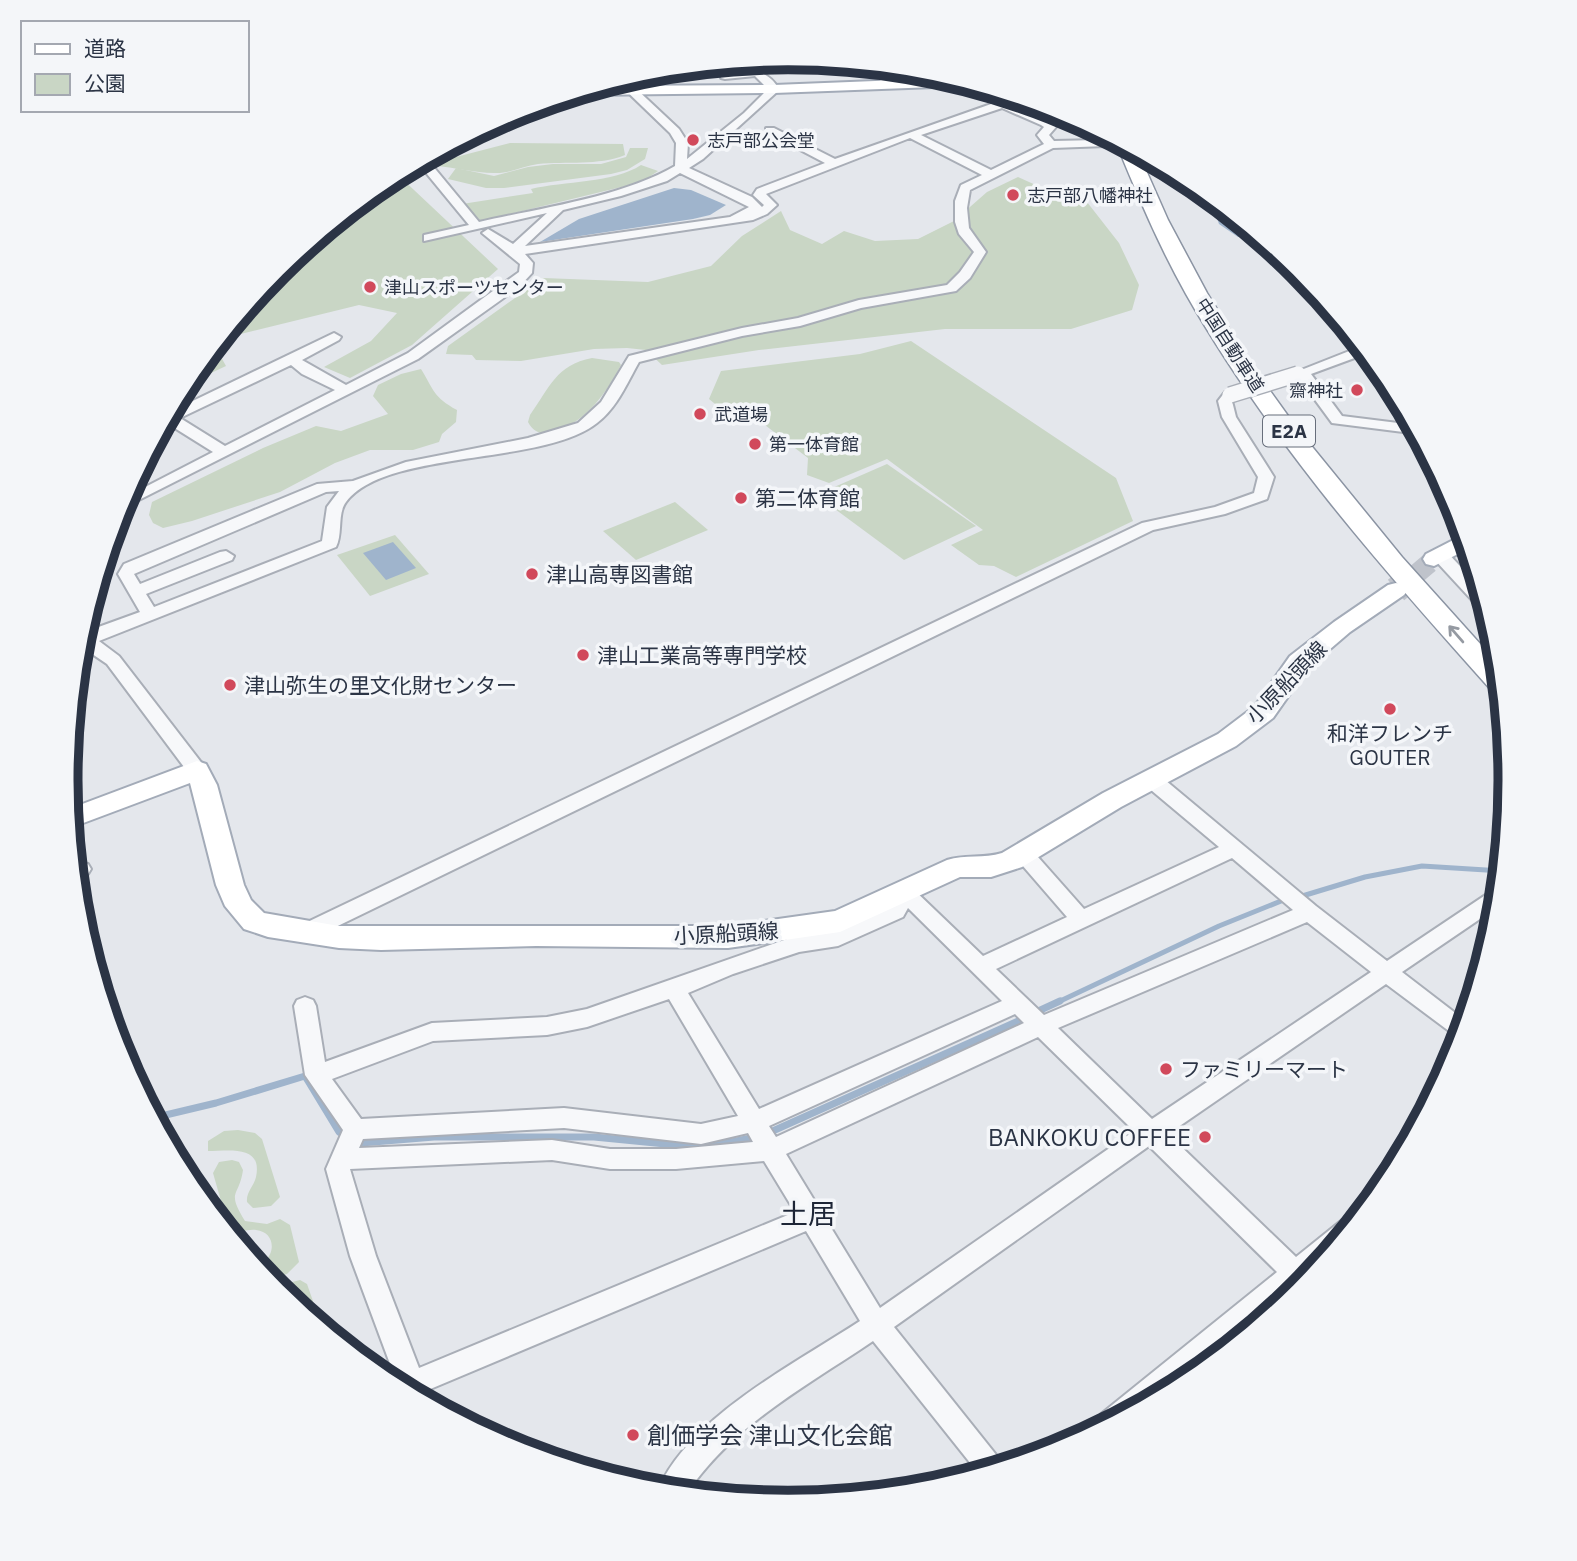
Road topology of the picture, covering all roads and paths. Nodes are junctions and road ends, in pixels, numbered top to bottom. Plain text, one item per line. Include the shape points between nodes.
1 (725, 76) dead end
2 (880, 76) edge
3 (920, 83) edge
4 (893, 84) junction
5 (647, 85) edge
6 (631, 88) edge
7 (774, 89) junction
8 (1001, 103) joint
9 (770, 130) dead end
10 (911, 134) junction
11 (1103, 143) edge
12 (1051, 145) junction
13 (1131, 158) edge
14 (835, 164) junction
15 (429, 168) edge
16 (681, 169) junction
17 (1152, 170) edge
18 (989, 174) junction
19 (557, 207) junction
20 (733, 220) junction
21 (473, 222) dead end
22 (488, 233) dead end
23 (428, 238) dead end
24 (515, 251) junction
25 (334, 337) dead end
26 (1355, 353) edge
27 (292, 359) junction
28 (1301, 374) junction
29 (347, 391) junction
30 (182, 412) edge
31 (175, 422) edge
32 (1406, 428) edge
33 (225, 453) junction
34 (351, 485) junction
35 (137, 497) edge
36 (1458, 545) edge
37 (226, 556) dead end
38 (1437, 557) joint
39 (1396, 590) tunnel mouth
40 (136, 592) junction
41 (1474, 593) edge
42 (151, 615) junction
43 (94, 635) edge
44 (1484, 638) edge
45 (91, 645) edge
46 (1490, 671) edge
47 (197, 770) junction
48 (1152, 780) junction
49 (80, 815) edge
50 (1233, 849) junction
51 (1023, 853) junction
52 (904, 892) junction
53 (1488, 903) edge
54 (1309, 912) junction
55 (1081, 920) junction
56 (304, 933) junction
57 (980, 967) junction
58 (1388, 972) junction
59 (674, 989) junction
60 (1017, 1004) junction
61 (305, 1006) dead end
62 (1455, 1025) edge
63 (1040, 1026) junction
64 (316, 1075) junction
65 (754, 1122) junction
66 (355, 1129) junction
67 (1150, 1133) junction
68 (771, 1150) junction
69 (342, 1159) junction
70 (811, 1216) junction
71 (1298, 1276) edge
72 (1270, 1302) edge
73 (876, 1325) junction
74 (1213, 1350) edge
75 (410, 1382) edge
76 (421, 1388) edge
77 (987, 1462) edge
78 (678, 1482) edge

1 - 7 street via 757,73
2 - 4 street
3 - 4 main road
4 - 7 main road
5 - 7 main road
6 - 16 street via 675,131 682,143
7 - 16 street
8 - 10 street
8 - 12 street via 1046,122 1051,127 1043,135
9 - 14 street
10 - 14 street
10 - 18 street
11 - 12 street
12 - 18 street
46 -> 13 highway, 中国自動車道 / E2A via 1370,534 1248,375 1194,289
14 - 20 street via 761,192 771,205 765,211
15 - 21 street
16 - 19 street via 641,186
16 - 20 street via 756,206
17 - 44 highway, 中国自動車道 / E2A via 1194,257 1267,373 1340,470
18 - 34 street via 963,191 959,210 967,237 980,252 951,288 859,304 634,359 611,401 583,426 551,439 445,457
19 - 23 street
19 - 24 street
20 - 24 street
22 - 24 street
24 - 29 street via 527,263 525,273 514,284 413,356
25 - 27 street
26 - 28 street
27 - 29 street
27 - 30 street
28 - 32 street via 1337,419
28 - 56 street, bridge via 1230,395 1225,401 1229,417 1266,477 1261,496 1219,511 1148,526
29 - 33 street
31 - 33 street
33 - 35 street
34 - 40 street via 323,487 131,568 125,574
34 - 42 street via 338,501 330,544
36 - 38 main road
37 - 40 street
38 - 41 street
39 - 48 main road, 小原船頭線 via 1299,662 1264,712 1227,740
40 - 42 street
42 - 43 street
45 - 47 street via 113,660
47 - 49 main road
47 - 56 main road, 小原船頭線 via 239,906 254,921
48 - 50 street
48 - 51 main road, 小原船頭線
50 - 54 street
50 - 55 street
51 - 52 main road, 小原船頭線 via 991,867 957,867
51 - 55 street
52 - 56 main road, 小原船頭線 via 840,921 728,937 381,939
52 - 57 street
52 - 59 street via 896,911 831,940 798,944
53 - 58 street
54 - 58 street
54 - 63 street
55 - 57 street
57 - 60 street
58 - 62 street
58 - 67 street
59 - 64 street via 587,1018 547,1026 432,1032
59 - 65 street
60 - 63 street
60 - 65 street
61 - 64 street
63 - 67 street
63 - 68 street
64 - 66 street
65 - 66 street via 701,1133 564,1118
65 - 68 street
66 - 69 street
67 - 71 street
67 - 73 street
68 - 69 street via 676,1159 610,1159 552,1150
68 - 70 street
69 - 75 street via 338,1169 363,1256
70 - 73 street
70 - 76 street
72 - 74 street
73 - 77 street
73 - 78 street via 745,1411 697,1454

